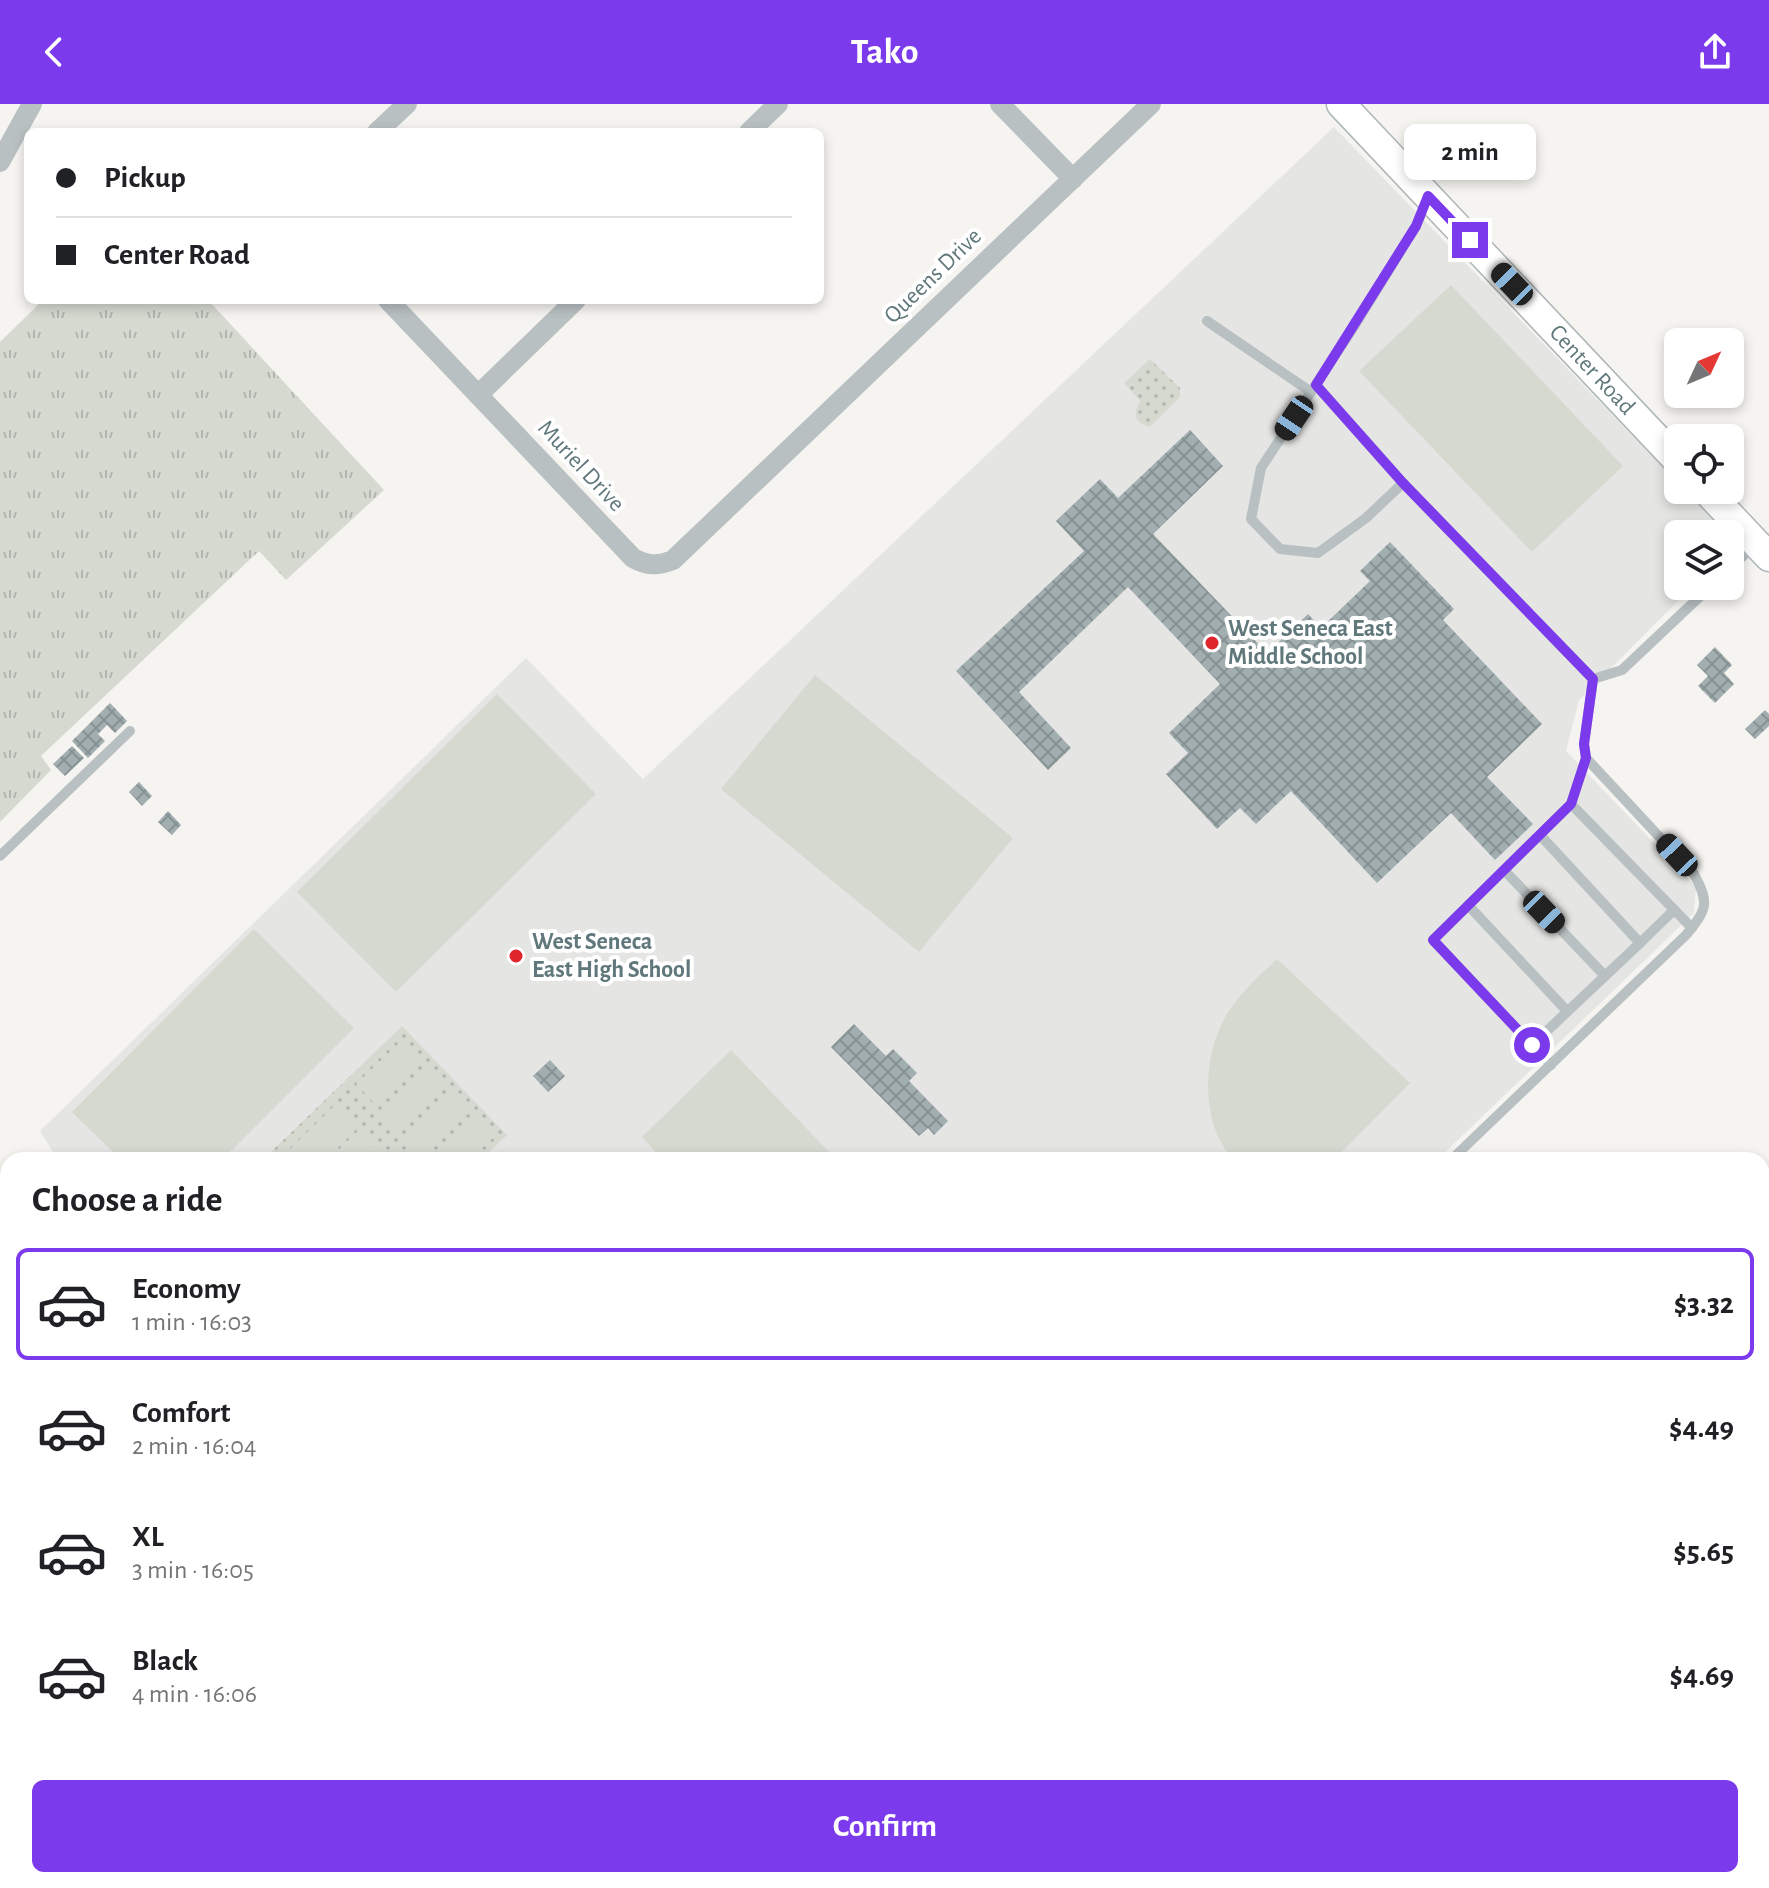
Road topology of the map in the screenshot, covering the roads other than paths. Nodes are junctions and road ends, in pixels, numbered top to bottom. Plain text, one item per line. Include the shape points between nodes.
1 (32, 104) edge
2 (778, 104) edge
3 (1000, 104) edge
4 (1151, 104) edge
5 (1341, 104) edge
6 (403, 108) edge
7 (381, 128) edge
8 (753, 128) edge
9 (0, 162) edge
10 (1073, 179) junction
11 (1428, 196) junction
12 (392, 304) edge
13 (572, 304) edge
14 (1207, 321) dead end
15 (1314, 388) junction
16 (478, 395) junction
17 (1664, 446) edge
18 (1403, 483) junction
19 (751, 485) joint
20 (1719, 504) edge
21 (1763, 550) edge
22 (1744, 560) edge
23 (1696, 600) edge
24 (1593, 679) junction
25 (130, 731) dead end
26 (1586, 758) junction
27 (1571, 804) junction
28 (1540, 835) junction
29 (0, 856) edge
30 (1504, 870) junction
31 (1468, 905) junction
32 (1674, 910) junction
33 (1692, 928) junction
34 (1640, 943) junction
35 (1605, 976) junction
36 (1567, 1011) junction
37 (1532, 1045) junction
38 (1551, 1065) junction
39 (1459, 1152) edge

1 - 9 street
2 - 8 street
3 - 10 street
4 - 10 street, Queens Drive
5 - 11 main road, Center Road
6 - 7 street
10 - 19 street, Queens Drive
11 - 15 lane via 1416,226
11 - 17 main road, Center Road
12 - 16 street, Muriel Drive
13 - 16 street
14 - 15 lane
15 - 18 lane
15 - 18 lane via 1261,468 1251,519 1280,549 1318,553
16 - 19 street, Muriel Drive via 633,558 649,565 673,560
18 - 24 lane
20 - 21 main road
21 - 22 lane
23 - 24 lane via 1622,670
24 - 26 lane
25 - 29 lane
26 - 27 lane
26 - 33 lane via 1694,874 1706,904
27 - 28 lane
27 - 32 lane
28 - 30 lane
28 - 34 lane
30 - 31 lane
30 - 35 lane
31 - 36 lane
31 - 37 lane via 1433,940
32 - 33 lane
32 - 34 lane
33 - 38 lane
34 - 35 lane
35 - 36 lane
36 - 37 lane
37 - 38 lane
38 - 39 lane

